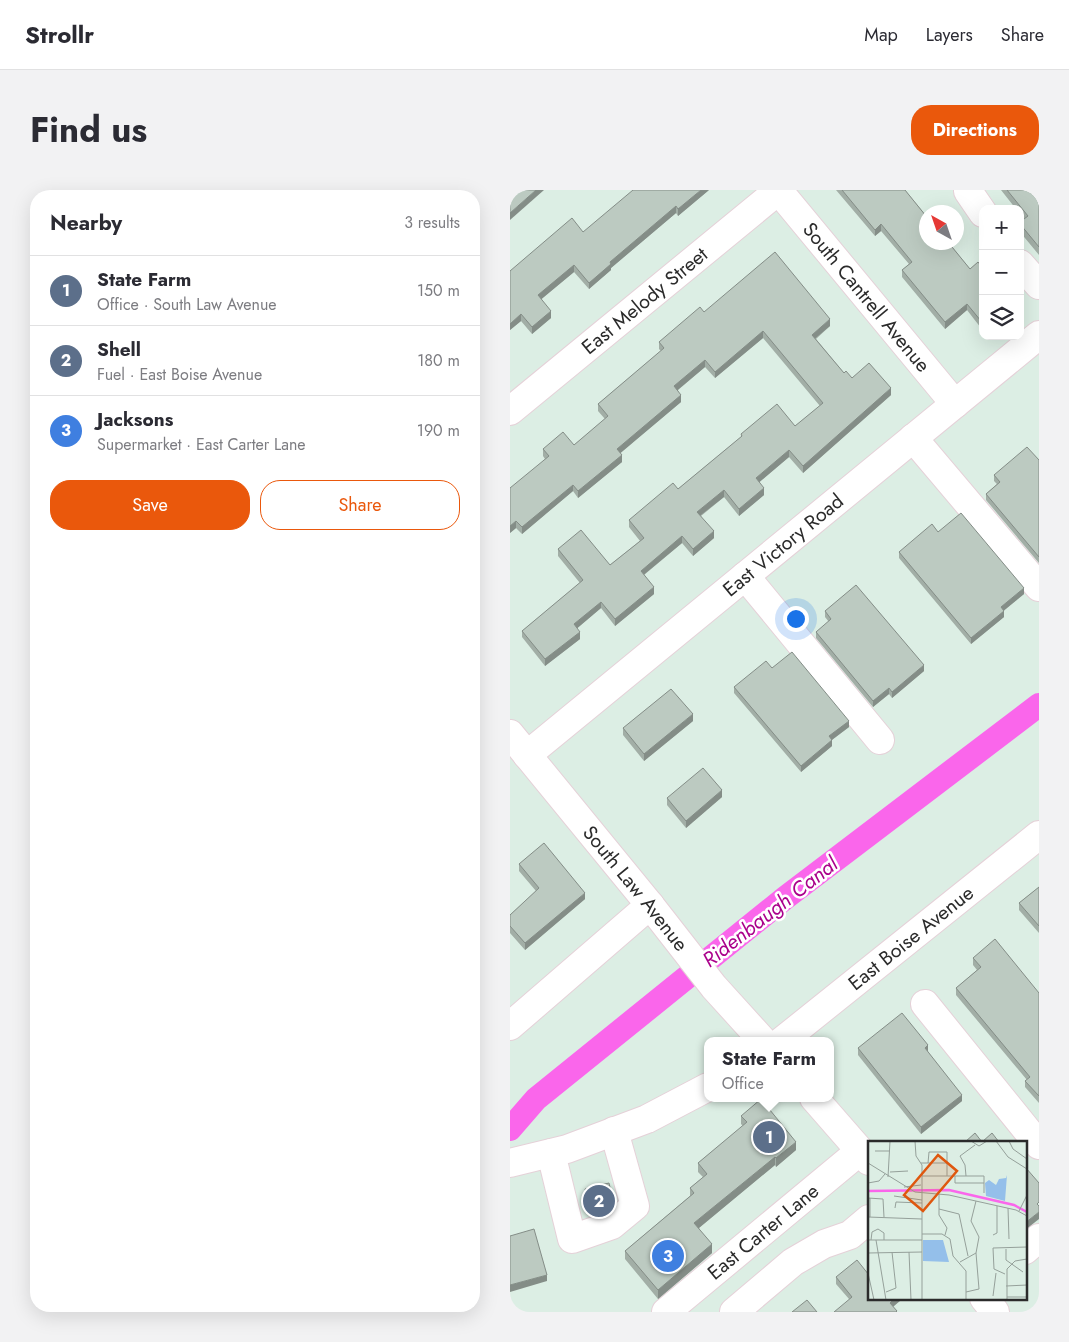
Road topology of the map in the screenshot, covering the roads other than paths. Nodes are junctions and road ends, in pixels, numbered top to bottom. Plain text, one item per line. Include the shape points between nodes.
1 (778, 190) edge
2 (1024, 268) edge
3 (1039, 284) edge
4 (1039, 335) edge
5 (955, 404) junction
6 (510, 411) edge
7 (913, 438) junction
8 (745, 576) junction
9 (1039, 587) edge
10 (510, 734) edge
11 (880, 740) dead end
12 (527, 756) junction
13 (1039, 835) edge
14 (650, 904) junction
15 (925, 1004) dead end
16 (510, 1026) edge
17 (759, 1037) edge
18 (787, 1037) edge
19 (704, 1089) edge
20 (817, 1102) edge
21 (614, 1131) junction
22 (1039, 1144) edge
23 (551, 1152) junction
24 (864, 1156) edge
25 (510, 1163) edge
26 (868, 1220) edge
27 (1039, 1238) edge
28 (1026, 1249) edge
29 (986, 1300) edge
30 (666, 1312) edge
31 (734, 1312) edge
32 (995, 1312) edge

1 - 5 street, South Cantrell Avenue
1 - 6 street, East Melody Street
2 - 3 street
4 - 5 street, East Victory Road
5 - 7 street, East Victory Road
7 - 8 street, East Victory Road
7 - 9 street
8 - 11 street
8 - 12 street, East Victory Road
10 - 12 street, South Law Avenue
12 - 14 street, South Law Avenue
13 - 18 street, East Boise Avenue
14 - 16 street
14 - 17 street, South Law Avenue via 714,987
15 - 22 street
19 - 21 street via 647,1119
20 - 24 street
21 - 23 street
21 - 23 street via 634,1206 612,1225 572,1239
23 - 25 street
24 - 30 street, East Carter Lane
26 - 31 street via 850,1235 824,1244 793,1262
27 - 28 street
29 - 32 street

